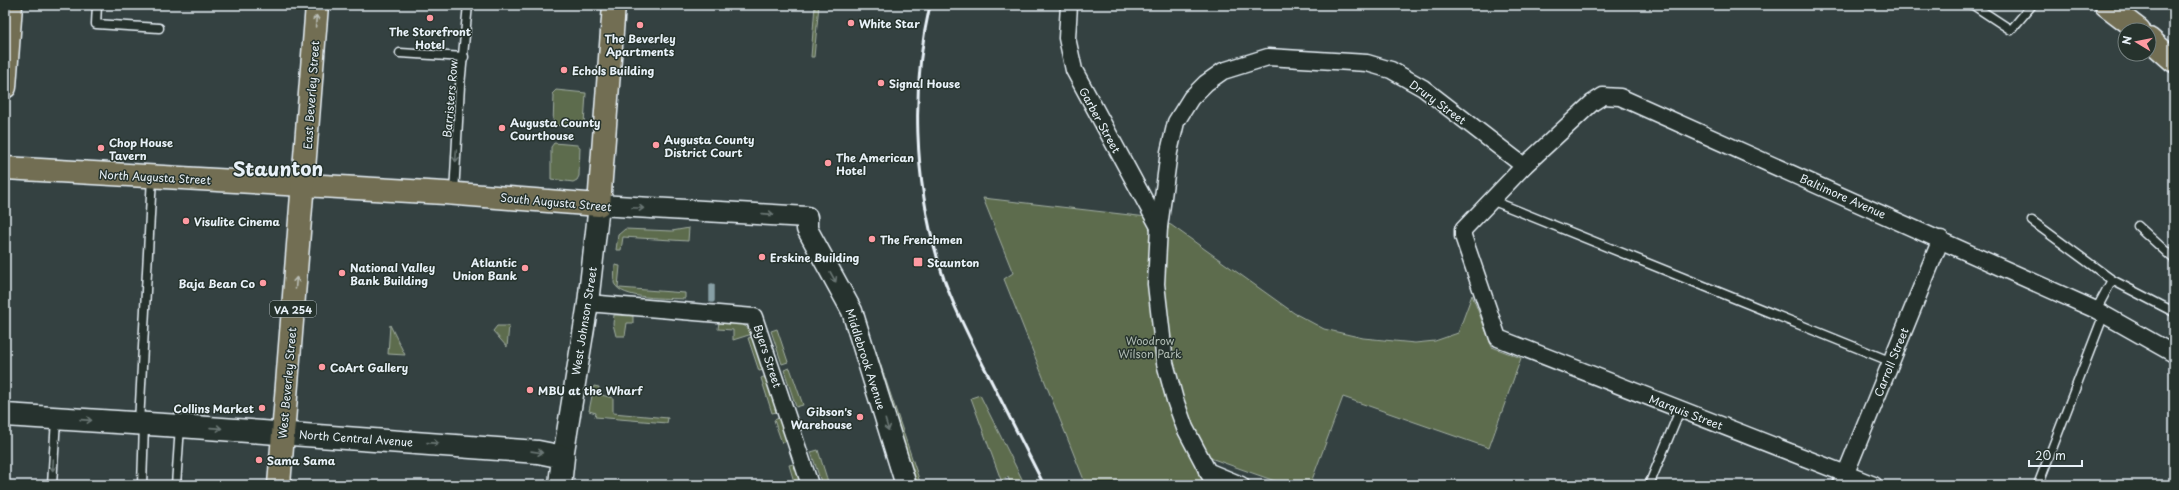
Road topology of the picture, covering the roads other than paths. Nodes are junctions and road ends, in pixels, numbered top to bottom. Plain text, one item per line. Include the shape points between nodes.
1 (11, 5) edge
2 (97, 5) edge
3 (317, 5) edge
4 (468, 5) edge
5 (614, 5) edge
6 (1069, 5) edge
7 (1973, 5) edge
8 (2032, 5) edge
9 (2106, 5) edge
10 (2128, 22) edge
11 (159, 28) dead end
12 (2157, 46) edge
13 (400, 53) dead end
14 (464, 57) junction
15 (2174, 61) edge
16 (5, 87) edge
17 (1524, 166) junction
18 (5, 168) edge
19 (152, 176) junction
20 (304, 186) junction
21 (454, 194) junction
22 (1491, 200) junction
23 (599, 205) junction
24 (807, 217) joint
25 (2032, 221) dead end
26 (2138, 226) dead end
27 (1159, 227) junction
28 (1941, 239) junction
29 (2174, 259) edge
30 (2112, 280) junction
31 (588, 303) junction
32 (2100, 312) junction
33 (2174, 312) edge
34 (2174, 354) edge
35 (1892, 362) junction
36 (1680, 410) junction
37 (5, 415) edge
38 (56, 418) junction
39 (141, 424) junction
40 (180, 426) junction
41 (283, 433) junction
42 (563, 457) junction
43 (1211, 478) edge
44 (1843, 479) edge
45 (52, 485) edge
46 (142, 485) edge
47 (176, 485) edge
48 (279, 485) edge
49 (560, 485) edge
50 (810, 485) edge
51 (906, 485) edge
52 (1241, 485) edge
53 (1649, 485) edge
54 (1874, 485) edge
55 (2038, 485) edge

1 - 16 main road
2 - 11 lane via 96,24
20 -> 3 main road, East Beverley Street / VA 254
4 - 14 lane, Barristers Row
5 - 23 main road
6 - 27 street, Garber Street via 1067,38 1074,70
7 - 8 lane via 2011,30
9 - 10 main road
12 - 15 main road
13 - 14 lane
14 -> 21 lane, Barristers Row
17 - 22 street
17 - 27 street, Drury Street via 1423,88 1391,70 1361,62 1268,57 1223,70 1206,83 1184,108 1172,135
17 - 28 street, Baltimore Avenue via 1599,97 1620,97
18 - 19 main road, North Augusta Street
19 - 20 main road, North Augusta Street
19 - 39 lane
20 - 21 main road, South Augusta Street
41 -> 20 main road, West Beverley Street / VA 254
21 - 23 main road, South Augusta Street
22 - 35 lane
22 - 36 street, Marquis Street via 1466,226 1463,236 1498,338
23 -> 24 street, South Augusta Street
23 - 31 street, West Johnson Street
24 -> 51 street, Middlebrook Avenue via 806,229 852,311
25 - 30 lane
26 - 29 lane
27 - 43 street, Drury Street via 1156,284 1165,363 1180,414
28 - 32 street, Baltimore Avenue
28 - 35 street, Carroll Street
30 - 32 lane
30 - 33 lane
31 - 42 street, West Johnson Street
31 - 50 street, Byers Street via 754,317
32 - 34 street, Baltimore Avenue
32 - 55 lane
35 - 44 street, Carroll Street
36 - 44 street, Marquis Street
36 - 53 lane
37 - 38 main road, North Central Avenue
38 -> 39 main road, North Central Avenue
38 -> 45 lane
39 - 40 main road, North Central Avenue
39 - 46 lane
40 -> 41 main road, North Central Avenue
40 - 47 lane
41 -> 42 main road, North Central Avenue via 512,450
41 - 48 main road, West Beverley Street / VA 254
42 - 49 main road, West Johnson Street
43 - 52 street
44 - 54 street, Marquis Street

